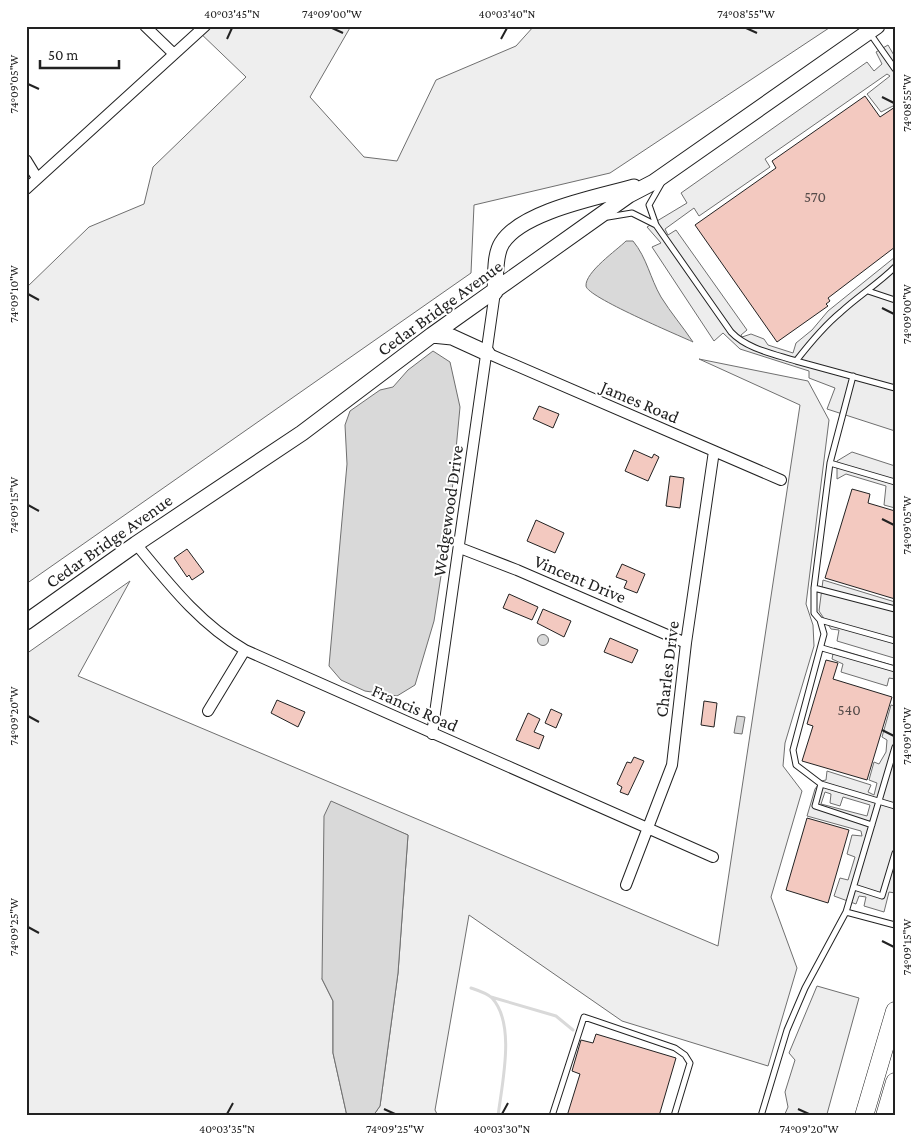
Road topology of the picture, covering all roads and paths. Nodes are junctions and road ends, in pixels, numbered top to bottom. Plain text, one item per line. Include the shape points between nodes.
1 (145, 26) edge
2 (205, 26) edge
3 (873, 29) edge
4 (174, 54) junction
5 (895, 69) edge
6 (26, 160) edge
7 (668, 171) junction
8 (37, 178) junction
9 (654, 182) junction
10 (26, 190) edge
11 (597, 218) junction
12 (656, 226) junction
13 (895, 267) edge
14 (868, 291) junction
15 (495, 292) junction
16 (895, 300) edge
17 (432, 335) junction
18 (487, 353) junction
19 (796, 360) junction
20 (853, 376) junction
21 (895, 388) edge
22 (714, 451) junction
23 (830, 463) junction
24 (781, 480) dead end
25 (895, 482) edge
26 (136, 544) junction
27 (460, 548) junction
28 (814, 588) junction
29 (895, 610) edge
30 (820, 620) junction
31 (26, 622) edge
32 (895, 641) edge
33 (686, 642) junction
34 (822, 648) junction
35 (245, 650) junction
36 (895, 669) edge
37 (208, 711) dead end
38 (432, 734) junction
39 (895, 747) edge
40 (821, 784) junction
41 (879, 801) junction
42 (895, 806) edge
43 (872, 825) junction
44 (648, 829) junction
45 (895, 853) edge
46 (713, 857) dead end
47 (626, 885) dead end
48 (854, 887) junction
49 (846, 912) junction
50 (895, 925) edge
51 (895, 1011) edge
52 (874, 1082) junction
53 (895, 1082) edge
54 (552, 1116) edge
55 (674, 1116) edge
56 (761, 1116) edge
57 (851, 1116) edge
58 (864, 1116) edge
59 (885, 1116) edge

1 - 4 street
2 - 4 street
3 - 5 lane
3 - 7 main road, Cedar Bridge Avenue
4 - 8 street
6 - 8 street
7 - 9 main road, Cedar Bridge Avenue
7 - 12 lane via 649,205
8 - 10 street
9 - 11 main road, Cedar Bridge Avenue
9 - 15 main road via 540,214 518,226 502,243
11 - 12 lane via 632,213
11 - 15 main road, Cedar Bridge Avenue
12 - 19 lane via 738,339
13 - 14 lane
14 - 16 lane
14 - 19 lane via 842,310
15 - 17 main road, Cedar Bridge Avenue
15 - 18 street, Wedgewood Drive
17 - 18 main road via 452,337
17 - 26 main road, Cedar Bridge Avenue via 302,433
18 - 22 street, James Road
18 - 27 street, Wedgewood Drive
19 - 20 lane
20 - 21 lane
20 - 23 lane
22 - 24 street, James Road
22 - 33 street, Charles Drive
23 - 25 lane
23 - 28 lane
26 - 31 main road, Cedar Bridge Avenue
26 - 35 street, Francis Road via 208,626
27 - 33 street, Vincent Drive
27 - 38 street, Wedgewood Drive
28 - 29 lane
28 - 30 lane via 814,613
30 - 32 lane
30 - 34 lane via 824,634
33 - 44 street, Charles Drive via 672,765
34 - 36 lane
34 - 40 lane via 793,750 796,765
35 - 37 street
35 - 38 street, Francis Road
38 - 44 street, Francis Road
39 - 41 lane
40 - 41 lane
40 - 43 lane via 815,806
41 - 42 lane
41 - 43 lane
43 - 48 lane
44 - 46 street, Francis Road
44 - 47 street, Charles Drive
45 - 48 lane via 882,896
48 - 49 lane
49 - 50 lane
49 - 56 lane via 805,988 787,1030
51 - 52 highway
52 - 57 highway
52 - 58 highway
53 - 59 highway
54 - 55 lane via 584,1017 675,1048 685,1055 690,1063

